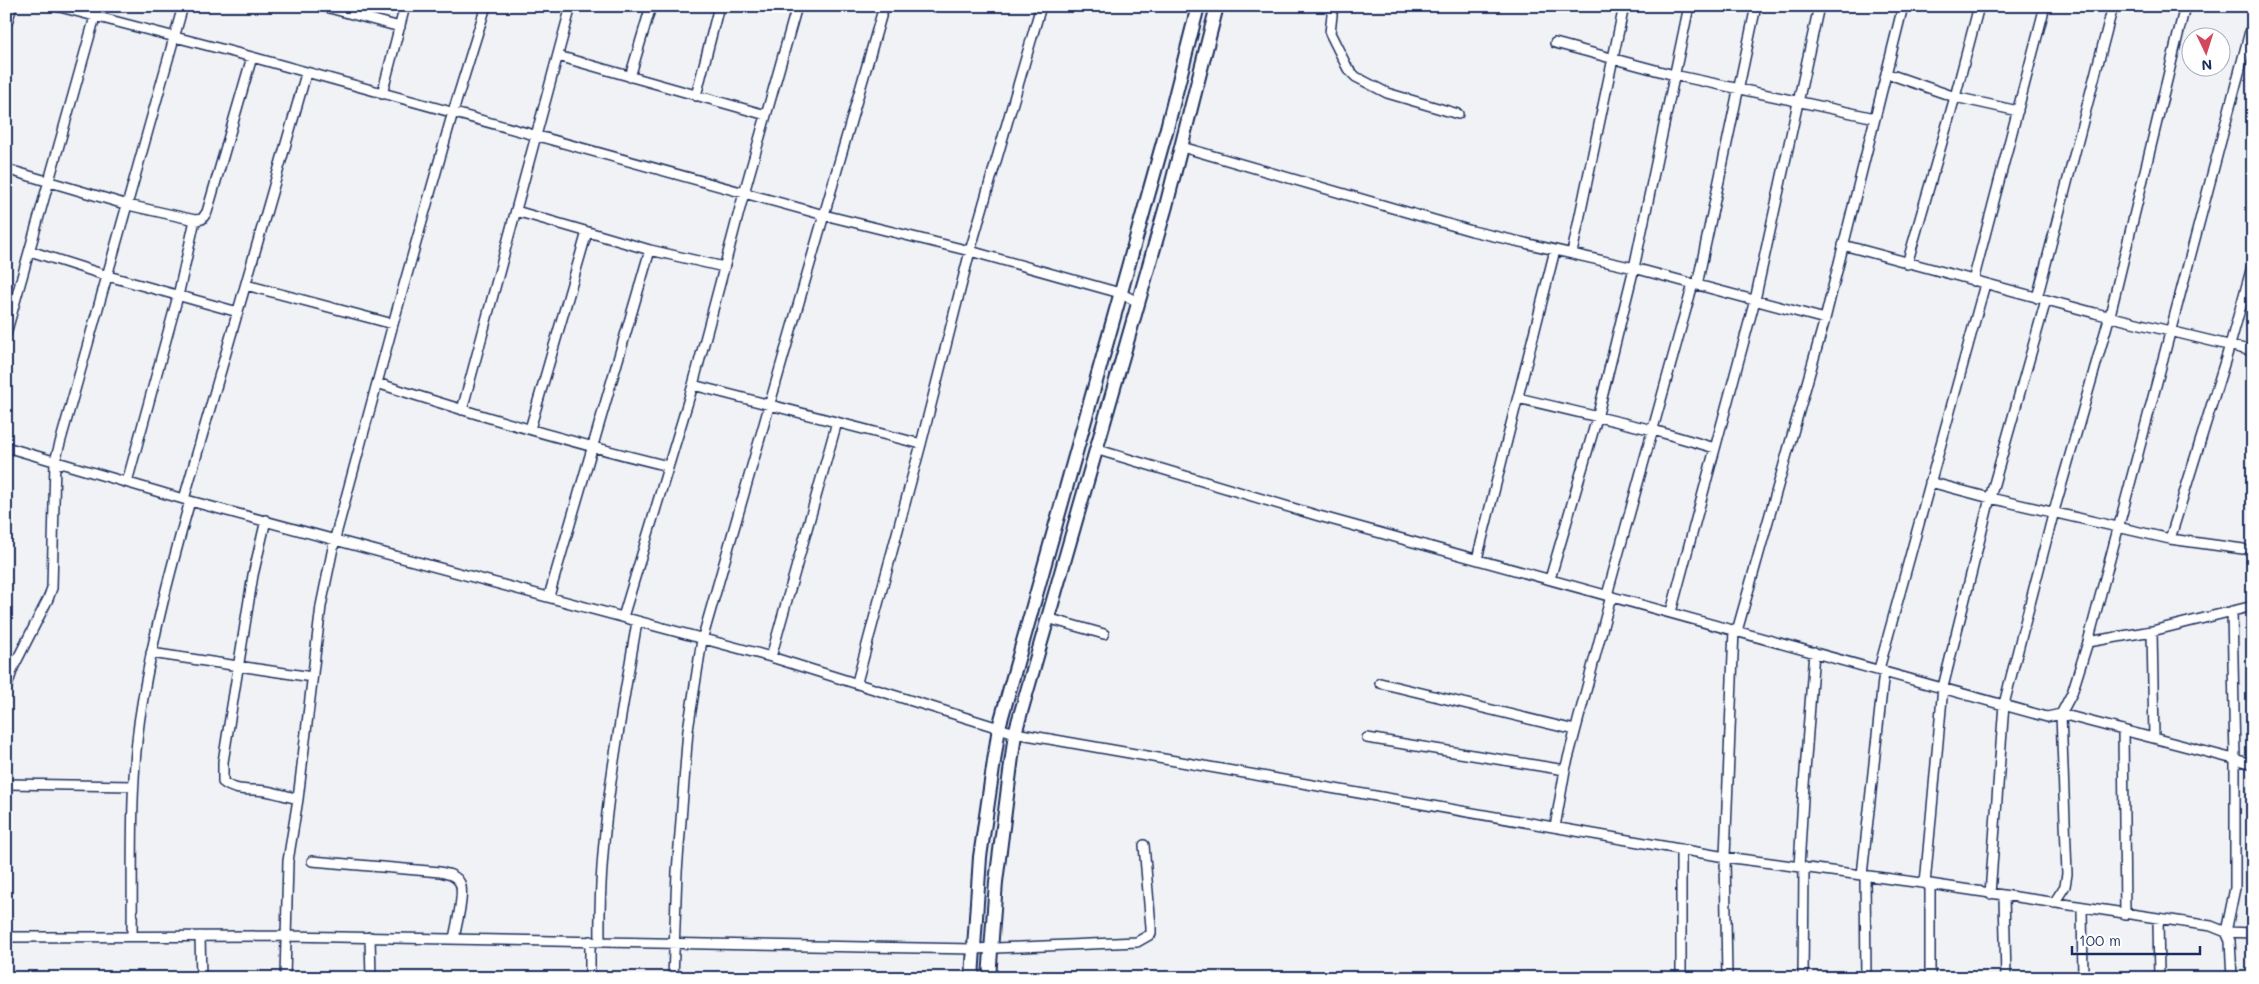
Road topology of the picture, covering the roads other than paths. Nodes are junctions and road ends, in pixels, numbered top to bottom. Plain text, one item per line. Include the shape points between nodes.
1 (12, 6) edge
2 (56, 6) edge
3 (98, 6) edge
4 (183, 6) edge
5 (322, 6) edge
6 (405, 6) edge
7 (486, 6) edge
8 (571, 6) edge
9 (651, 6) edge
10 (719, 6) edge
11 (797, 6) edge
12 (884, 6) edge
13 (1041, 6) edge
14 (1198, 6) edge
15 (1217, 6) edge
16 (1333, 6) edge
17 (1624, 6) edge
18 (1689, 6) edge
19 (1756, 6) edge
20 (1819, 6) edge
21 (1903, 6) edge
22 (1979, 6) edge
23 (2045, 6) edge
24 (2113, 6) edge
25 (2185, 6) edge
26 (95, 17) junction
27 (2253, 20) edge
28 (6, 26) edge
29 (400, 27) junction
30 (174, 38) junction
31 (1555, 43) dead end
32 (558, 56) junction
33 (252, 57) junction
34 (1613, 58) junction
35 (1886, 73) junction
36 (306, 74) junction
37 (1674, 75) junction
38 (630, 77) junction
39 (1738, 89) junction
40 (382, 94) junction
41 (696, 96) junction
42 (1955, 97) junction
43 (1799, 102) junction
44 (2018, 110) junction
45 (453, 112) junction
46 (1458, 114) dead end
47 (766, 116) junction
48 (1875, 118) junction
49 (536, 136) junction
50 (1182, 146) junction
51 (6, 169) edge
52 (49, 182) junction
53 (744, 193) junction
54 (128, 205) junction
55 (516, 211) junction
56 (824, 215) junction
57 (195, 220) junction
58 (587, 232) junction
59 (1843, 245) junction
60 (650, 250) junction
61 (1555, 250) junction
62 (30, 251) junction
63 (970, 251) junction
64 (1572, 253) junction
65 (2253, 263) edge
66 (1907, 264) junction
67 (724, 267) junction
68 (1634, 268) junction
69 (108, 276) junction
70 (1973, 281) junction
71 (1695, 284) junction
72 (1985, 284) junction
73 (246, 285) junction
74 (1120, 293) junction
75 (178, 296) junction
76 (2042, 299) junction
77 (1755, 300) junction
78 (1138, 302) junction
79 (238, 312) junction
80 (2110, 315) junction
81 (1825, 319) junction
82 (393, 324) junction
83 (2171, 331) junction
84 (6, 334) edge
85 (2230, 345) junction
86 (2253, 351) edge
87 (377, 383) junction
88 (693, 385) junction
89 (1518, 398) junction
90 (769, 405) junction
91 (462, 410) junction
92 (1597, 418) junction
93 (836, 422) junction
94 (530, 429) junction
95 (1653, 430) junction
96 (921, 444) junction
97 (6, 447) edge
98 (593, 447) junction
99 (1715, 448) junction
100 (1095, 449) junction
101 (55, 461) junction
102 (668, 466) junction
103 (127, 482) junction
104 (1930, 482) junction
105 (1990, 498) junction
106 (187, 500) junction
107 (2054, 511) junction
108 (266, 520) junction
109 (2118, 529) junction
110 (335, 538) junction
111 (2170, 539) junction
112 (2243, 549) dead end
113 (1477, 559) junction
114 (1550, 579) junction
115 (1609, 595) junction
116 (548, 596) junction
117 (2253, 606) edge
118 (1670, 612) junction
119 (2232, 612) junction
120 (623, 617) junction
121 (1047, 618) junction
122 (637, 622) junction
123 (1736, 630) junction
124 (2152, 631) junction
125 (1104, 634) dead end
126 (702, 640) junction
127 (2088, 642) junction
128 (1814, 652) junction
129 (151, 653) junction
130 (771, 657) junction
131 (240, 664) junction
132 (1881, 670) junction
133 (312, 677) junction
134 (857, 682) junction
135 (1380, 684) dead end
136 (1943, 687) junction
137 (6, 689) edge
138 (2004, 704) junction
139 (2061, 714) junction
140 (999, 727) junction
141 (1575, 730) junction
142 (2123, 730) junction
143 (1015, 733) junction
144 (1367, 738) dead end
145 (2154, 738) junction
146 (2235, 760) junction
147 (2253, 764) edge
148 (1565, 770) junction
149 (6, 784) edge
150 (134, 786) junction
151 (298, 799) junction
152 (1555, 827) junction
153 (1144, 845) dead end
154 (1681, 849) junction
155 (1725, 857) junction
156 (312, 861) dead end
157 (1802, 867) junction
158 (1864, 875) junction
159 (1927, 884) junction
160 (1990, 894) junction
161 (2004, 896) junction
162 (2054, 903) junction
163 (2082, 907) junction
164 (2125, 914) junction
165 (2158, 919) junction
166 (2226, 932) junction
167 (2253, 933) edge
168 (132, 936) junction
169 (200, 936) junction
170 (285, 936) junction
171 (6, 937) edge
172 (370, 937) junction
173 (454, 939) junction
174 (590, 941) junction
175 (600, 941) junction
176 (674, 942) junction
177 (974, 949) junction
178 (991, 949) junction
179 (201, 978) edge
180 (285, 978) edge
181 (372, 978) edge
182 (590, 978) edge
183 (673, 978) edge
184 (972, 978) edge
185 (989, 978) edge
186 (1681, 978) edge
187 (1727, 978) edge
188 (1803, 978) edge
189 (1866, 978) edge
190 (1930, 978) edge
191 (2006, 978) edge
192 (2083, 978) edge
193 (2160, 978) edge
194 (2232, 978) edge

1 - 28 street
2 - 26 street
3 - 26 street
4 - 30 street
5 - 29 street
6 - 29 street
7 - 45 street
8 - 32 street
9 - 38 street
10 - 41 street
11 - 47 street
12 - 56 street
13 - 63 street
14 - 74 main road
15 - 50 main road
16 - 46 street via 1330,33 1348,70 1356,77 1387,93
17 - 34 street
18 - 37 street
19 - 39 street
20 - 43 street
21 - 35 street
22 - 42 street
23 - 44 street
24 - 76 street
25 - 80 street
26 - 30 street
26 - 52 street
27 - 83 street
29 - 40 street
30 - 33 street
30 - 54 street
31 - 34 street
32 - 38 street
32 - 49 street
33 - 36 street
33 - 57 street via 207,212 202,219
34 - 37 street
34 - 64 street
35 - 42 street
35 - 48 street
36 - 40 street
36 - 73 street
37 - 39 street
37 - 68 street
38 - 41 street
39 - 43 street
39 - 71 street
40 - 45 street
41 - 47 street
42 - 44 street
42 - 66 street
43 - 48 street
43 - 77 street
44 - 70 street
45 - 49 street
45 - 82 street
47 - 53 street
48 - 59 street
49 - 53 street
49 - 55 street
50 - 61 street via 1472,231
50 - 78 main road
51 - 52 street
52 - 54 street
52 - 62 street
53 - 56 street
53 - 67 street
54 - 57 street
54 - 69 street
55 - 58 street
55 - 91 street
56 - 63 street
56 - 90 street
57 - 75 street
58 - 60 street
58 - 94 street
59 - 66 street
59 - 81 street
60 - 67 street
60 - 98 street
61 - 64 street
61 - 89 street
62 - 69 street
62 - 84 street
63 - 74 street
63 - 96 street
64 - 68 street
65 - 85 street
66 - 70 street
67 - 88 street
68 - 71 street
68 - 92 street
69 - 75 street
69 - 101 street
70 - 72 street
71 - 77 street
71 - 95 street
72 - 76 street
72 - 104 street
73 - 79 street
73 - 82 street
74 - 78 street
74 - 140 main road
75 - 79 street
75 - 103 street
76 - 80 street
76 - 105 street
77 - 81 street
77 - 99 street
78 - 100 main road
79 - 106 street
80 - 83 street
80 - 107 street
81 - 123 street
82 - 87 street
83 - 85 street
83 - 109 street
85 - 86 street
85 - 111 street
87 - 91 street
87 - 110 street
88 - 90 street
88 - 102 street
89 - 92 street
89 - 113 street
90 - 93 street
90 - 126 street
91 - 94 street
92 - 95 street
92 - 114 street
93 - 96 street
93 - 130 street
94 - 98 street
95 - 99 street
95 - 115 street
96 - 134 street
97 - 101 street
98 - 102 street
98 - 116 street
99 - 118 street
100 - 113 street
100 - 121 main road
101 - 103 street
101 - 137 street via 52,588
102 - 120 street
103 - 106 street
104 - 105 street
104 - 132 street
105 - 107 street
105 - 136 street
106 - 108 street
106 - 129 street
107 - 109 street
107 - 138 street
108 - 110 street
108 - 131 street via 253,575
109 - 111 street
109 - 127 street
110 - 116 street
110 - 133 street via 320,606
111 - 112 street
113 - 114 street
114 - 115 street
115 - 118 street
115 - 141 street
116 - 120 street
117 - 119 street
118 - 123 street
119 - 124 street
119 - 146 street
120 - 122 street
121 - 125 street
121 - 143 main road
122 - 126 street
122 - 175 street via 606,819 599,909
123 - 128 street
123 - 155 street
124 - 127 street
124 - 145 street
126 - 130 street
126 - 176 street via 688,730
127 - 139 street via 2072,693
128 - 132 street
128 - 157 street via 1802,798
129 - 131 street
129 - 150 street via 141,705
130 - 134 street
131 - 133 street
131 - 151 street via 223,762 223,782 240,789 267,791
132 - 136 street
132 - 158 street
133 - 151 street
134 - 140 street
135 - 141 street
136 - 138 street
136 - 159 street
138 - 139 street via 2047,717
138 - 160 street
139 - 142 street
139 - 162 street via 2067,874 2065,886
140 - 143 street
140 - 177 main road via 980,857
141 - 148 street
142 - 145 street
142 - 164 street
143 - 152 street
143 - 178 main road
144 - 148 street
145 - 146 street
146 - 147 street
146 - 166 street via 2235,888
148 - 152 street
149 - 150 street
150 - 168 street
151 - 170 street via 288,861
152 - 154 street
153 - 178 street via 1151,927 1151,934 1144,939 1137,942
154 - 155 street
154 - 186 street
155 - 157 street
155 - 187 street
156 - 173 street via 454,875 460,884 461,894
157 - 158 street
157 - 188 street
158 - 159 street
158 - 189 street
159 - 160 street
159 - 190 street
160 - 161 street
161 - 162 street
161 - 191 street
162 - 163 street
163 - 164 street
163 - 192 street
164 - 165 street
165 - 166 street via 2211,926
165 - 193 street
166 - 167 street
166 - 194 street via 2230,941
168 - 169 street
168 - 171 street
169 - 170 street
169 - 179 street
170 - 172 street
170 - 180 street
172 - 173 street
172 - 181 street
173 - 174 street
174 - 175 street
174 - 182 street
175 - 176 street
176 - 177 street
176 - 183 street
177 - 178 street
177 - 184 main road
178 - 185 main road

